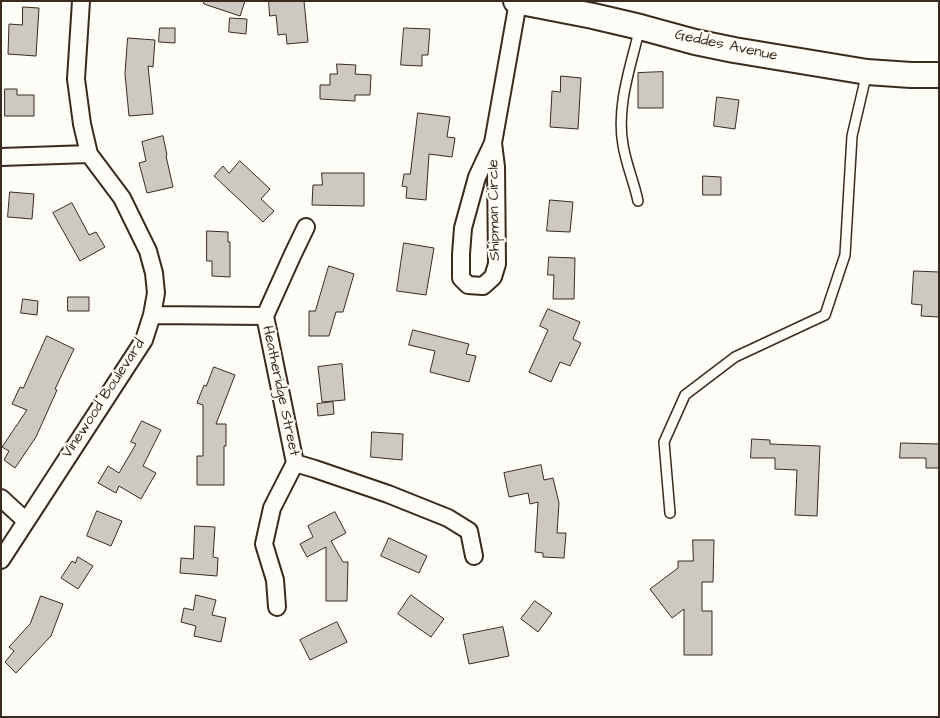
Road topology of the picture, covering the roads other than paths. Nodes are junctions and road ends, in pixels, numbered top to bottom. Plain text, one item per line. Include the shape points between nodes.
1 (81, 1) edge
2 (517, 1) edge
3 (640, 27) junction
4 (867, 72) junction
5 (939, 76) edge
6 (493, 142) junction
7 (89, 154) junction
8 (1, 157) edge
9 (638, 202) dead end
10 (306, 227) dead end
11 (152, 315) junction
12 (265, 316) junction
13 (295, 464) junction
14 (1, 498) edge
15 (670, 513) dead end
16 (26, 520) junction
17 (474, 556) dead end
18 (1, 560) edge
19 (278, 607) dead end

1 - 7 street, Vinewood Boulevard via 76,79
2 - 3 main road, Geddes Avenue
2 - 6 street, Shipman Circle
3 - 4 main road, Geddes Avenue via 734,50
3 - 9 lane via 622,100 621,122 623,146
4 - 5 main road, Geddes Avenue
4 - 15 lane via 852,136 845,255 825,315 734,357 685,395 664,442
6 - 6 street, Shipman Circle via 477,177 463,228 461,278 468,285 483,286 493,277 497,264
7 - 8 street
7 - 11 street, Vinewood Boulevard via 122,198 148,251 156,293
10 - 12 street
11 - 12 street
11 - 16 street, Vinewood Boulevard via 144,340
12 - 13 street, Heatheridge Street
13 - 17 street via 388,494 448,518 469,531
13 - 19 street, Heatheridge Street via 272,508 264,544 275,580
14 - 16 street
16 - 18 street, Vinewood Boulevard

